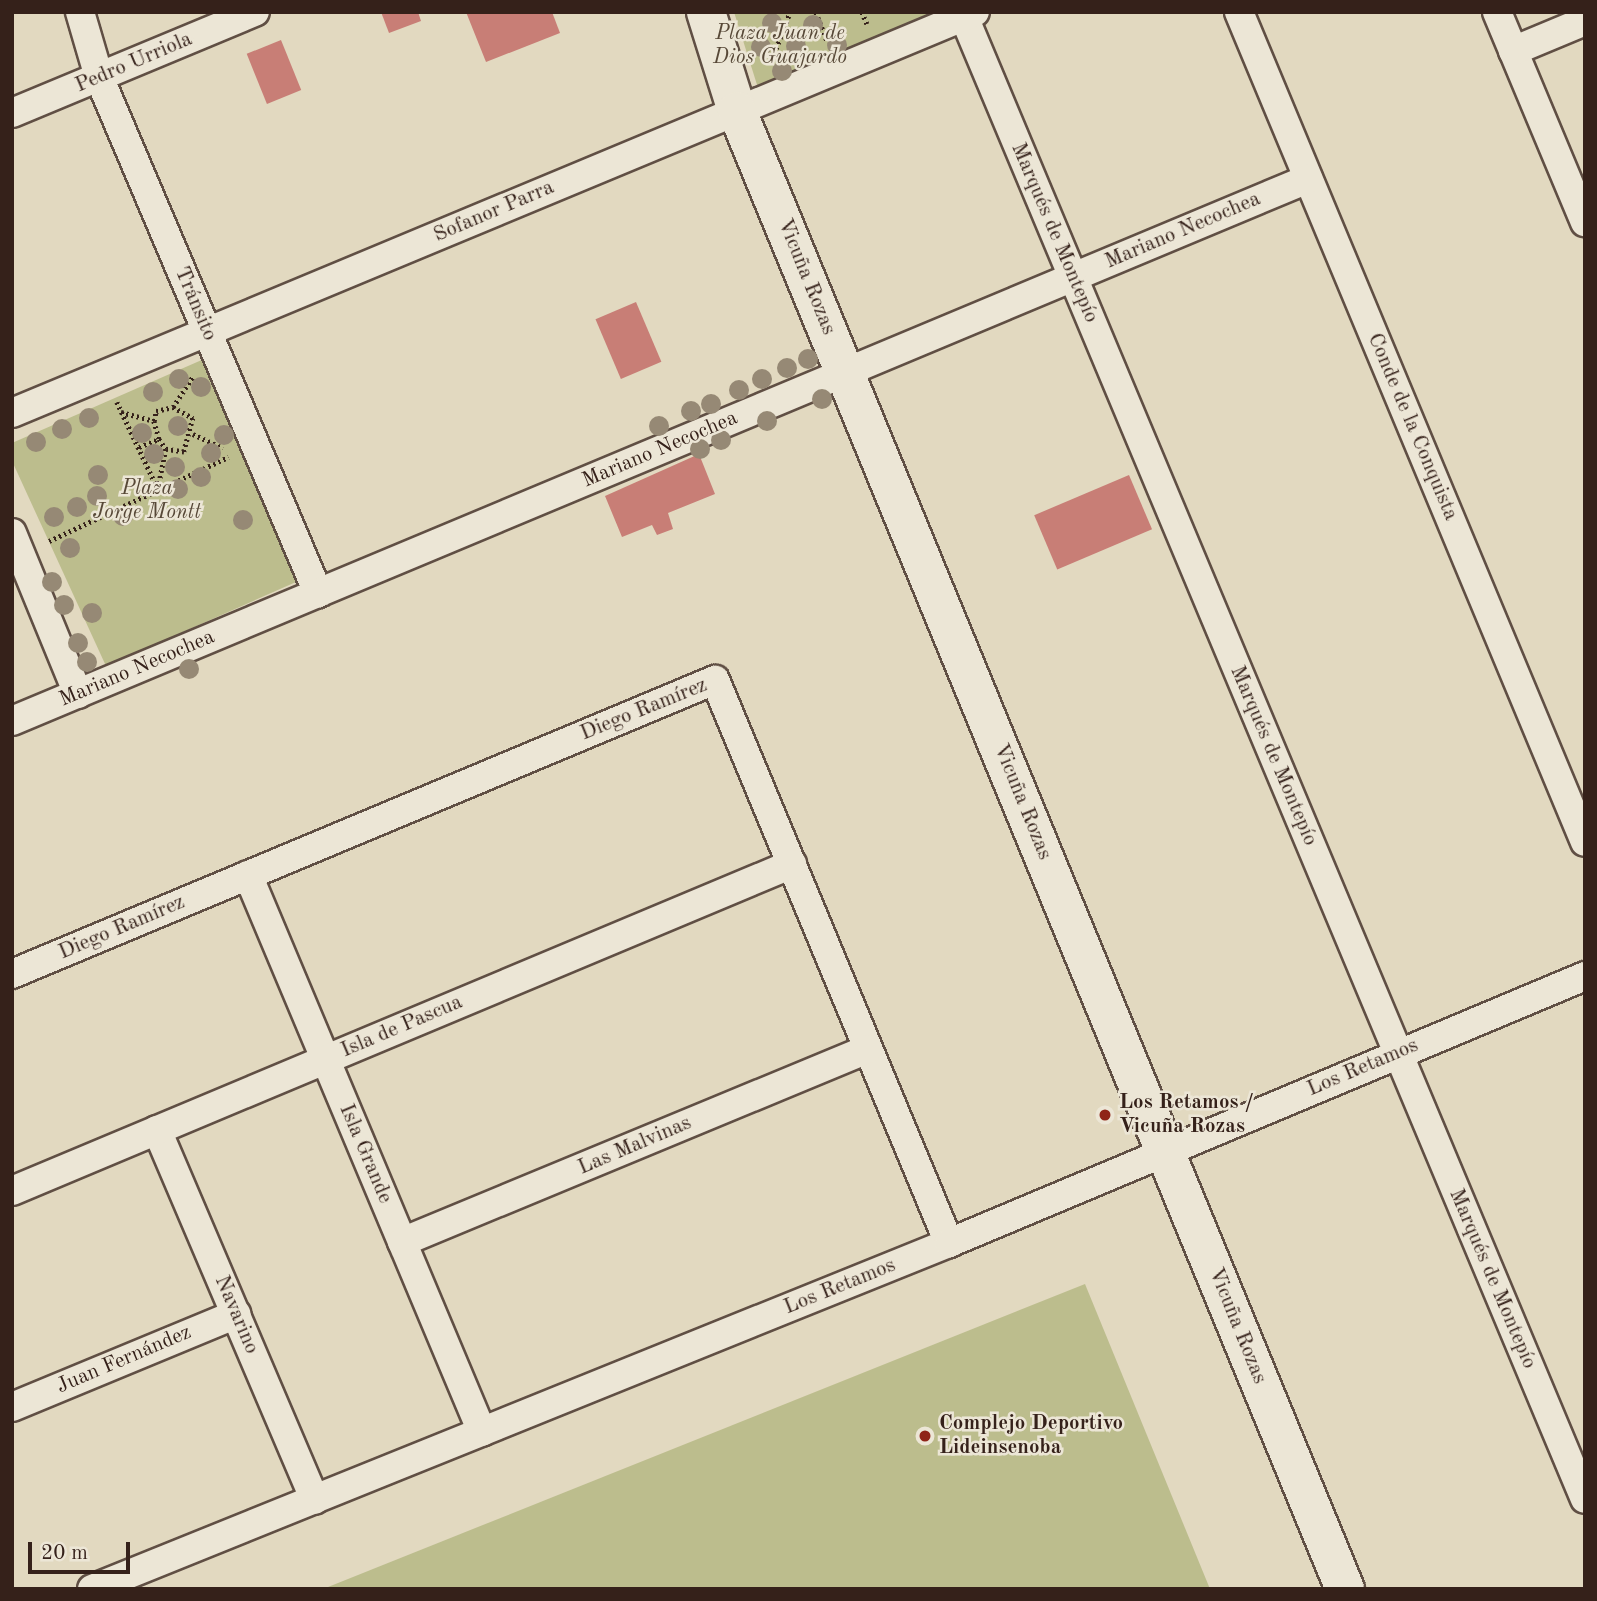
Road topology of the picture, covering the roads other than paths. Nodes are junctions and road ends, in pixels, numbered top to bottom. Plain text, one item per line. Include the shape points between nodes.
1 (80, 12) edge
2 (255, 12) edge
3 (706, 12) edge
4 (1239, 12) edge
5 (1497, 12) edge
6 (967, 14) edge
7 (1585, 21) edge
8 (1513, 51) junction
9 (99, 77) junction
10 (737, 111) junction
11 (12, 113) edge
12 (1308, 178) junction
13 (1585, 222) edge
14 (1073, 277) junction
15 (207, 331) junction
16 (845, 373) junction
17 (12, 413) edge
18 (12, 533) edge
19 (318, 593) junction
20 (78, 694) junction
21 (12, 721) edge
22 (1585, 842) edge
23 (792, 864) junction
24 (248, 875) junction
25 (12, 974) edge
26 (1585, 976) edge
27 (868, 1049) junction
28 (1398, 1054) junction
29 (326, 1059) junction
30 (157, 1130) junction
31 (1165, 1151) junction
32 (12, 1191) edge
33 (402, 1242) junction
34 (949, 1243) junction
35 (236, 1314) junction
36 (12, 1407) edge
37 (482, 1432) junction
38 (1585, 1499) edge
39 (315, 1500) junction
40 (92, 1589) edge
41 (1345, 1589) edge

1 - 9 street, Tránsito
2 - 9 street, Pedro Urriola
3 - 10 street, Vicuña Rozas
4 - 12 street, Conde de la Conquista
5 - 8 street
6 - 10 street, Sofanor Parra
6 - 14 street, Marqués de Montepío
7 - 8 street
8 - 13 street
9 - 11 street, Pedro Urriola
9 - 15 street, Tránsito
10 - 15 street, Sofanor Parra
10 - 16 street, Vicuña Rozas
12 - 14 street, Mariano Necochea
12 - 22 street, Conde de la Conquista
14 - 16 street, Mariano Necochea
14 - 28 street, Marqués de Montepío
15 - 17 street, Sofanor Parra
15 - 19 street, Tránsito
16 - 19 street, Mariano Necochea
16 - 31 street, Vicuña Rozas
18 - 20 street
19 - 20 street, Mariano Necochea
20 - 21 street, Mariano Necochea
23 - 24 street, Diego Ramírez via 715,680
23 - 27 street, Diego Ramírez
23 - 29 street, Isla de Pascua
24 - 25 street, Diego Ramírez
24 - 29 street, Isla Grande
26 - 28 street, Los Retamos
27 - 33 street, Las Malvinas
27 - 34 street, Diego Ramírez
28 - 31 street, Los Retamos
28 - 38 street, Marqués de Montepío
29 - 30 street, Isla de Pascua
29 - 33 street, Isla Grande
30 - 32 street, Isla de Pascua
30 - 35 street, Navarino
31 - 34 street, Los Retamos
31 - 41 street, Vicuña Rozas
33 - 37 street, Isla Grande
34 - 37 street, Los Retamos
35 - 36 street, Juan Fernández
35 - 39 street, Navarino
37 - 39 street, Los Retamos
39 - 40 street, Los Retamos

